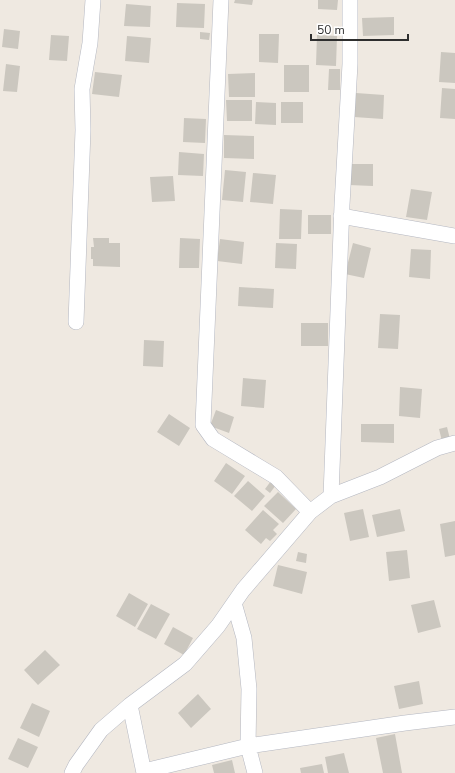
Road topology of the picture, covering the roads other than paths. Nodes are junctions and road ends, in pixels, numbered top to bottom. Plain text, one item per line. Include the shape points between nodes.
1 (93, 0) edge
2 (221, 0) edge
3 (350, 0) edge
4 (342, 216) junction
5 (455, 236) edge
6 (76, 322) dead end
7 (455, 443) edge
8 (331, 496) junction
9 (310, 512) junction
10 (234, 603) junction
11 (130, 705) junction
12 (455, 717) edge
13 (248, 746) junction
14 (144, 772) edge
15 (72, 773) edge
16 (256, 773) edge

1 - 6 street via 90,43 82,89 83,130
2 - 9 street via 203,425 213,439 276,477
3 - 4 street via 350,64
4 - 5 street
4 - 8 street
7 - 8 street via 437,448 380,477
8 - 9 street
9 - 10 street
10 - 11 street via 218,626 184,664
10 - 13 street via 244,638 249,689
11 - 14 street
11 - 15 street via 101,730
12 - 13 street
13 - 14 street
13 - 16 street

